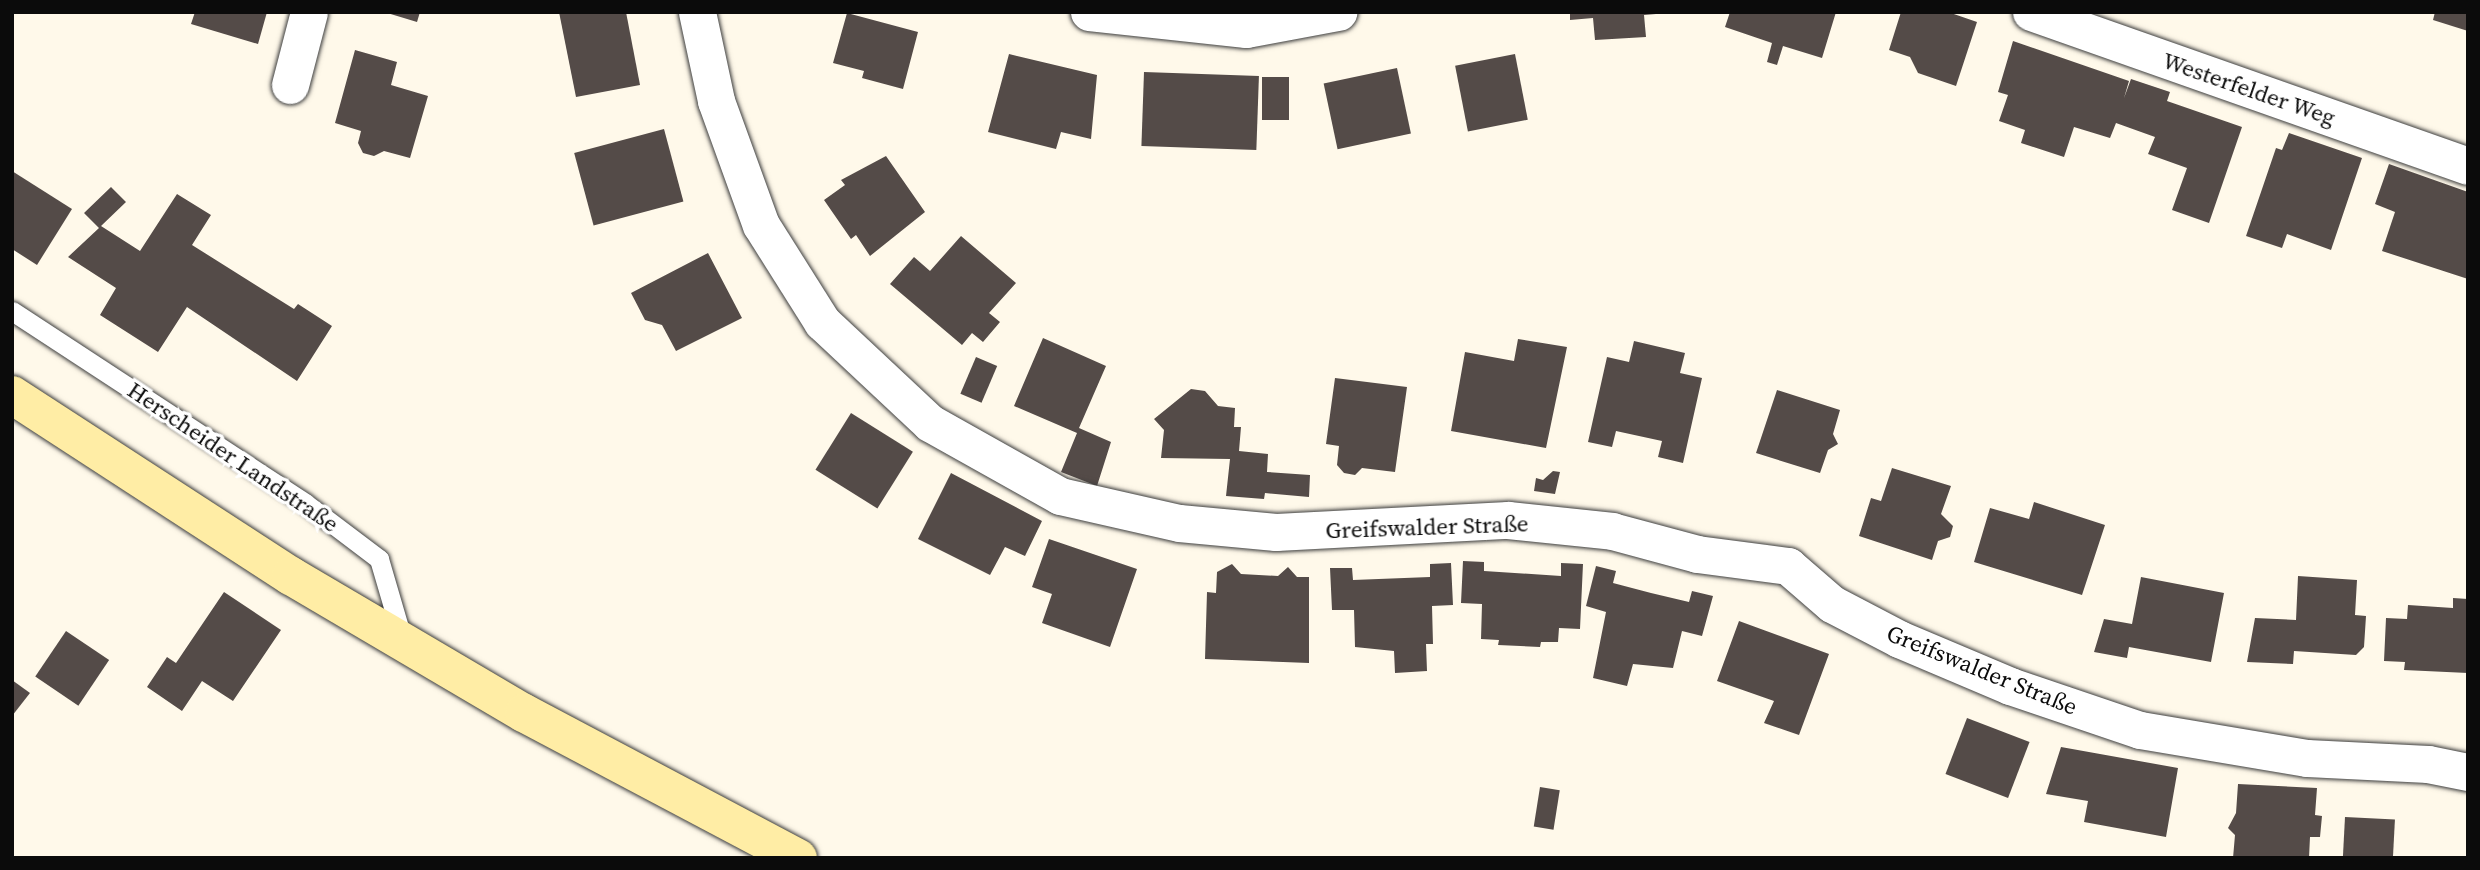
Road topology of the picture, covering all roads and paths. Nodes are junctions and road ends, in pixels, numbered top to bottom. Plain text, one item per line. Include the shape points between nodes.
1 (309, 12) edge
2 (697, 12) edge
3 (1089, 12) edge
4 (1338, 12) edge
5 (2031, 12) edge
6 (290, 85) dead end
7 (2468, 166) edge
8 (12, 311) edge
9 (12, 395) edge
10 (404, 642) junction
11 (2468, 772) edge
12 (798, 858) edge

1 - 6 street
2 - 11 street, Greifswalder Straße via 716,101 761,225 822,322 930,423 1060,496 1179,523 1276,533 1508,520 1612,531 1697,554 1788,566 1832,604 1899,639 2010,686 2140,730 2307,758 2428,764
3 - 4 street via 1246,29
5 - 7 street, Westerfelder Weg
8 - 10 lane, Herscheider Landstraße via 305,503 379,559 394,596
9 - 10 main road via 291,576
10 - 12 main road via 596,752

